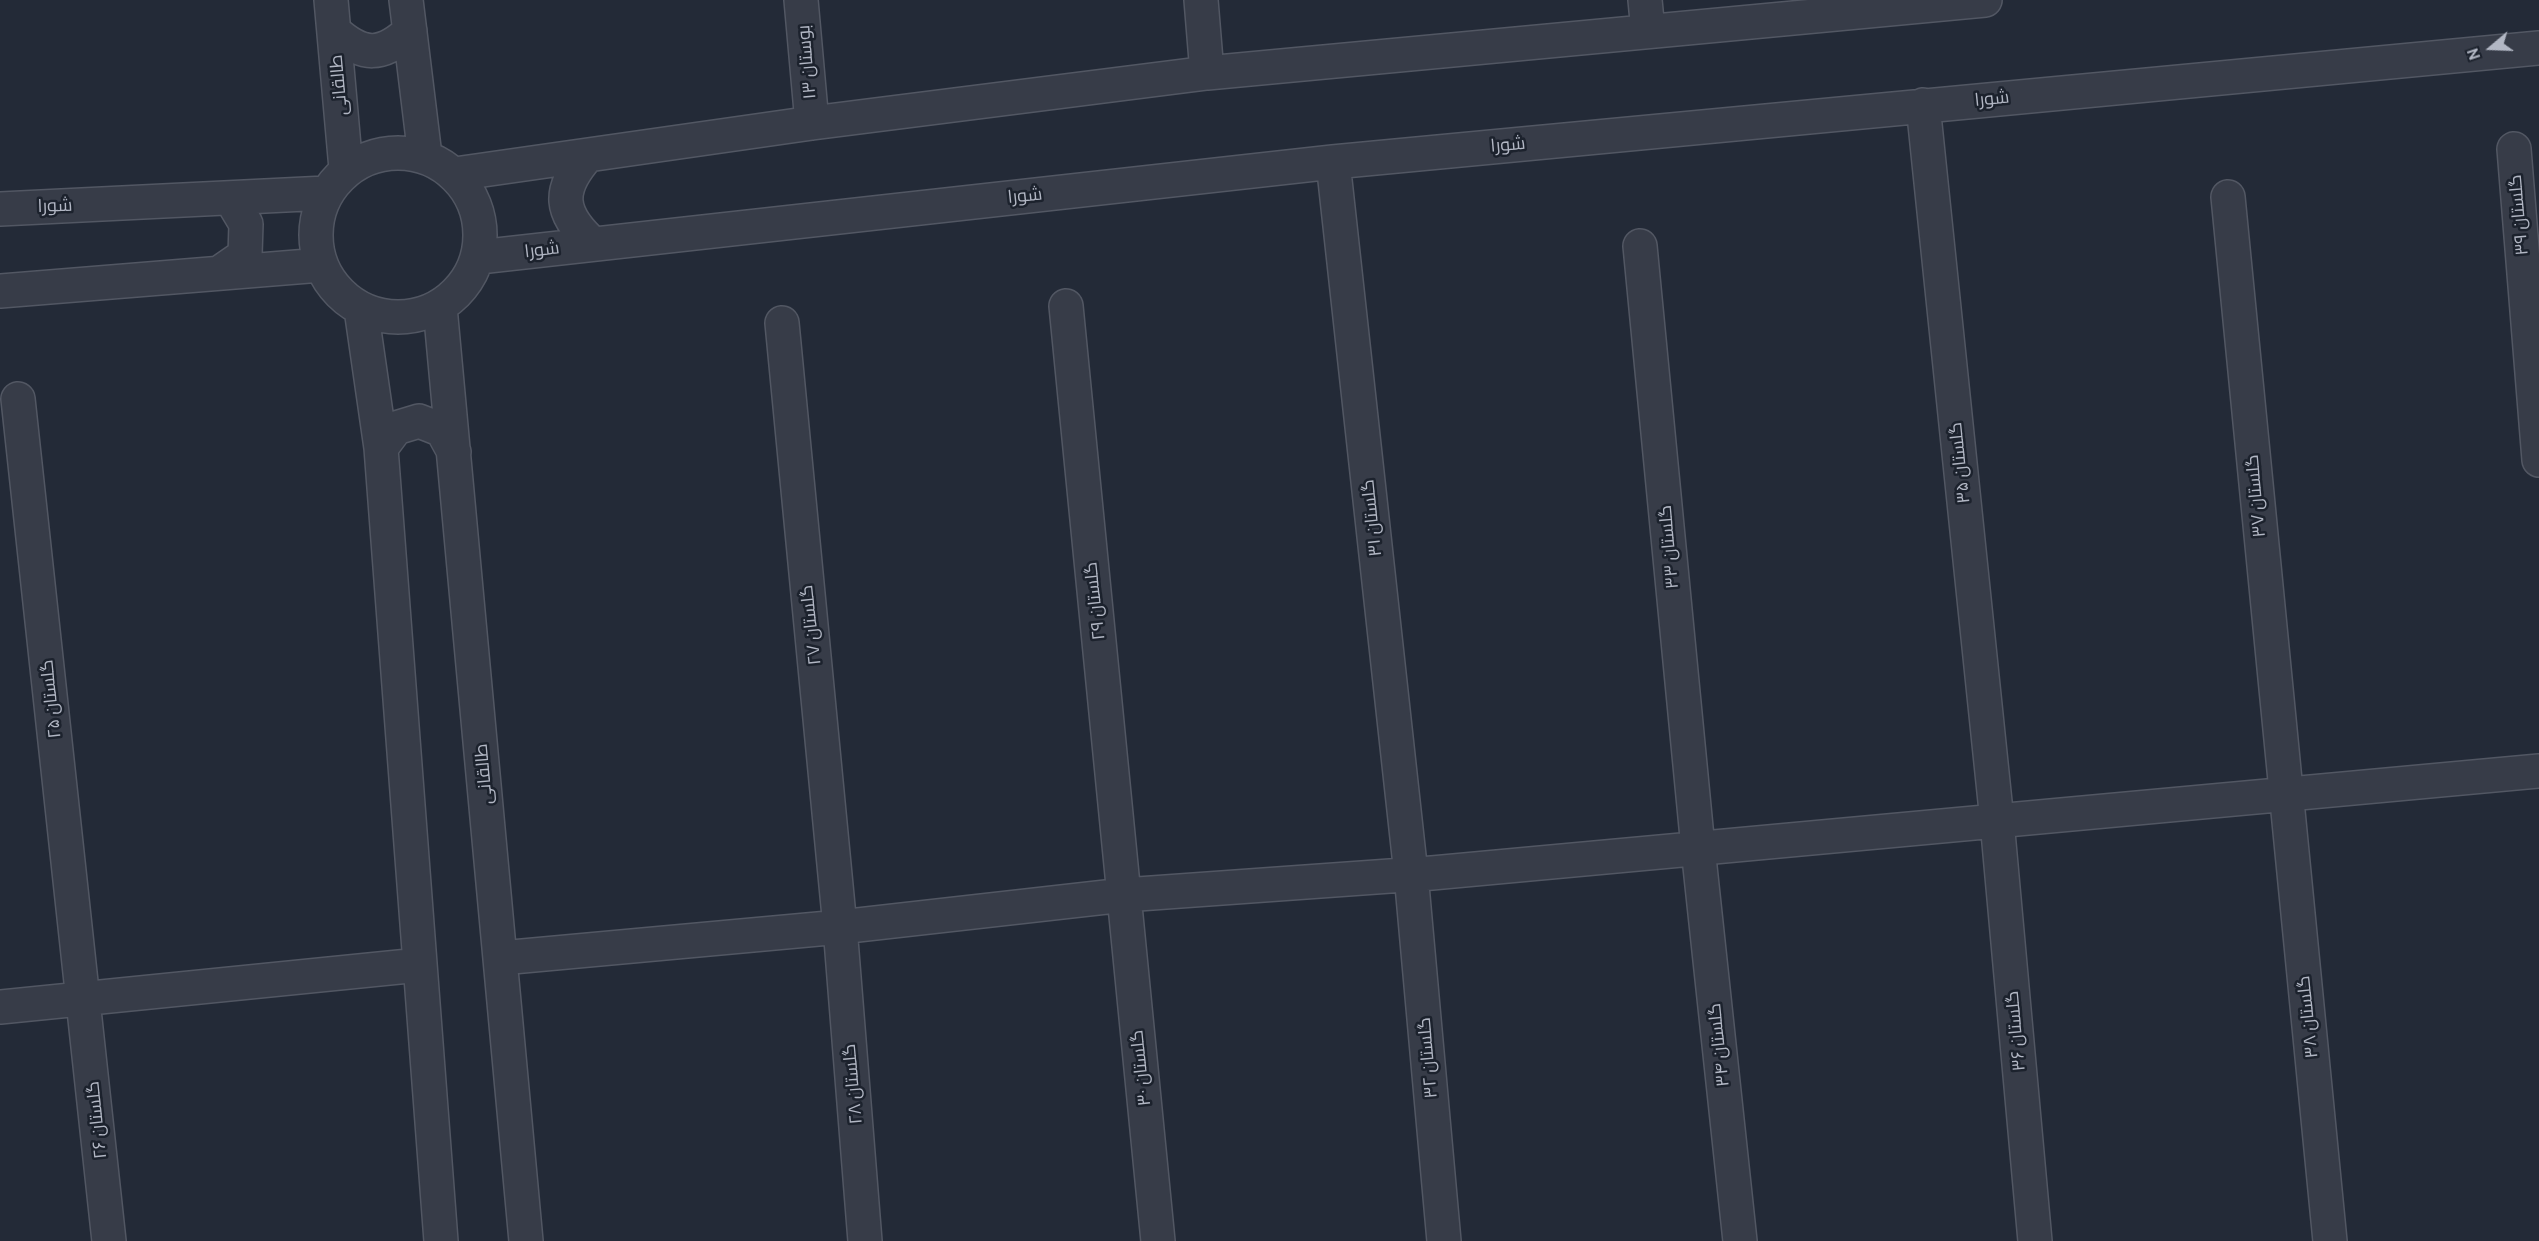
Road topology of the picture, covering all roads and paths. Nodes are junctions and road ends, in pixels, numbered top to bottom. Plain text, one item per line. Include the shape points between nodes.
1 (331, 0) edge
2 (801, 0) edge
3 (1201, 0) edge
4 (1985, 0) edge
5 (408, 16) edge
6 (1647, 16) edge
7 (334, 32) junction
8 (2539, 48) edge
9 (1207, 73) junction
10 (1923, 105) junction
11 (812, 123) junction
12 (2514, 149) dead end
13 (425, 156) junction
14 (587, 156) junction
15 (1333, 162) junction
16 (455, 174) junction
17 (336, 181) junction
18 (2228, 197) dead end
19 (231, 199) junction
20 (0, 209) edge
21 (593, 244) junction
22 (1640, 246) dead end
23 (479, 257) junction
24 (321, 265) junction
25 (219, 273) junction
26 (0, 291) edge
27 (1066, 306) dead end
28 (441, 307) junction
29 (361, 309) junction
30 (782, 323) dead end
31 (18, 399) dead end
32 (381, 448) junction
33 (454, 452) junction
34 (2539, 460) edge
35 (2539, 771) edge
36 (2285, 794) junction
37 (1997, 821) junction
38 (1698, 848) junction
39 (1411, 874) junction
40 (1124, 896) junction
41 (840, 927) junction
42 (501, 958) junction
43 (419, 965) junction
44 (84, 999) junction
45 (0, 1007) edge
46 (109, 1241) edge
47 (441, 1241) edge
48 (526, 1241) edge
49 (865, 1241) edge
50 (1158, 1241) edge
51 (1444, 1241) edge
52 (1740, 1241) edge
53 (2035, 1241) edge
54 (2330, 1241) edge

1 - 7 street, طالقانی
2 - 11 street, بوستان ۱۳
3 - 9 street
4 - 6 street
5 - 7 street via 394,46 372,52 352,46
5 - 13 street
6 - 9 street
7 - 17 street, طالقانی
8 - 10 street, شورا
9 - 11 street
10 - 15 street, شورا
10 - 37 street, گلستان ۳۵
11 - 14 street
12 - 34 street, گلستان ۳۹
13 - 16 street
13 - 17 street via 398,152 371,156
14 - 16 street
14 - 21 street via 570,175 565,201 573,226
15 - 21 street, شورا
15 - 39 street, گلستان ۳۱
16 - 23 street via 473,199 481,228
17 - 19 street, شورا
17 - 24 street via 315,228
18 - 36 street, گلستان ۳۷
19 - 20 street, شورا
19 - 25 street via 246,224 245,255
21 - 23 street, شورا
22 - 38 street, گلستان ۳۳
23 - 28 street via 464,285
24 - 25 street
24 - 29 street via 337,291
25 - 26 street
27 - 40 street, گلستان ۲۹
28 - 29 street via 415,317 387,318
28 - 33 street, طالقانی
29 - 32 street
30 - 41 street, گلستان ۲۷
31 - 44 street, گلستان ۲۵
32 - 33 street via 396,428 419,421 442,430
32 - 43 street
33 - 42 street, طالقانی
35 - 36 street
36 - 37 street
36 - 54 street, گلستان ۳۸
37 - 38 street
37 - 53 street, گلستان ۳۶
38 - 39 street
38 - 52 street, گلستان ۳۴
39 - 40 street
39 - 51 street, گلستان ۳۲
40 - 41 street
40 - 50 street, گلستان ۳۰
41 - 42 street
41 - 49 street, گلستان ۲۸
42 - 48 street, طالقانی
43 - 44 street
43 - 47 street
44 - 45 street
44 - 46 street, گلستان ۲۶

